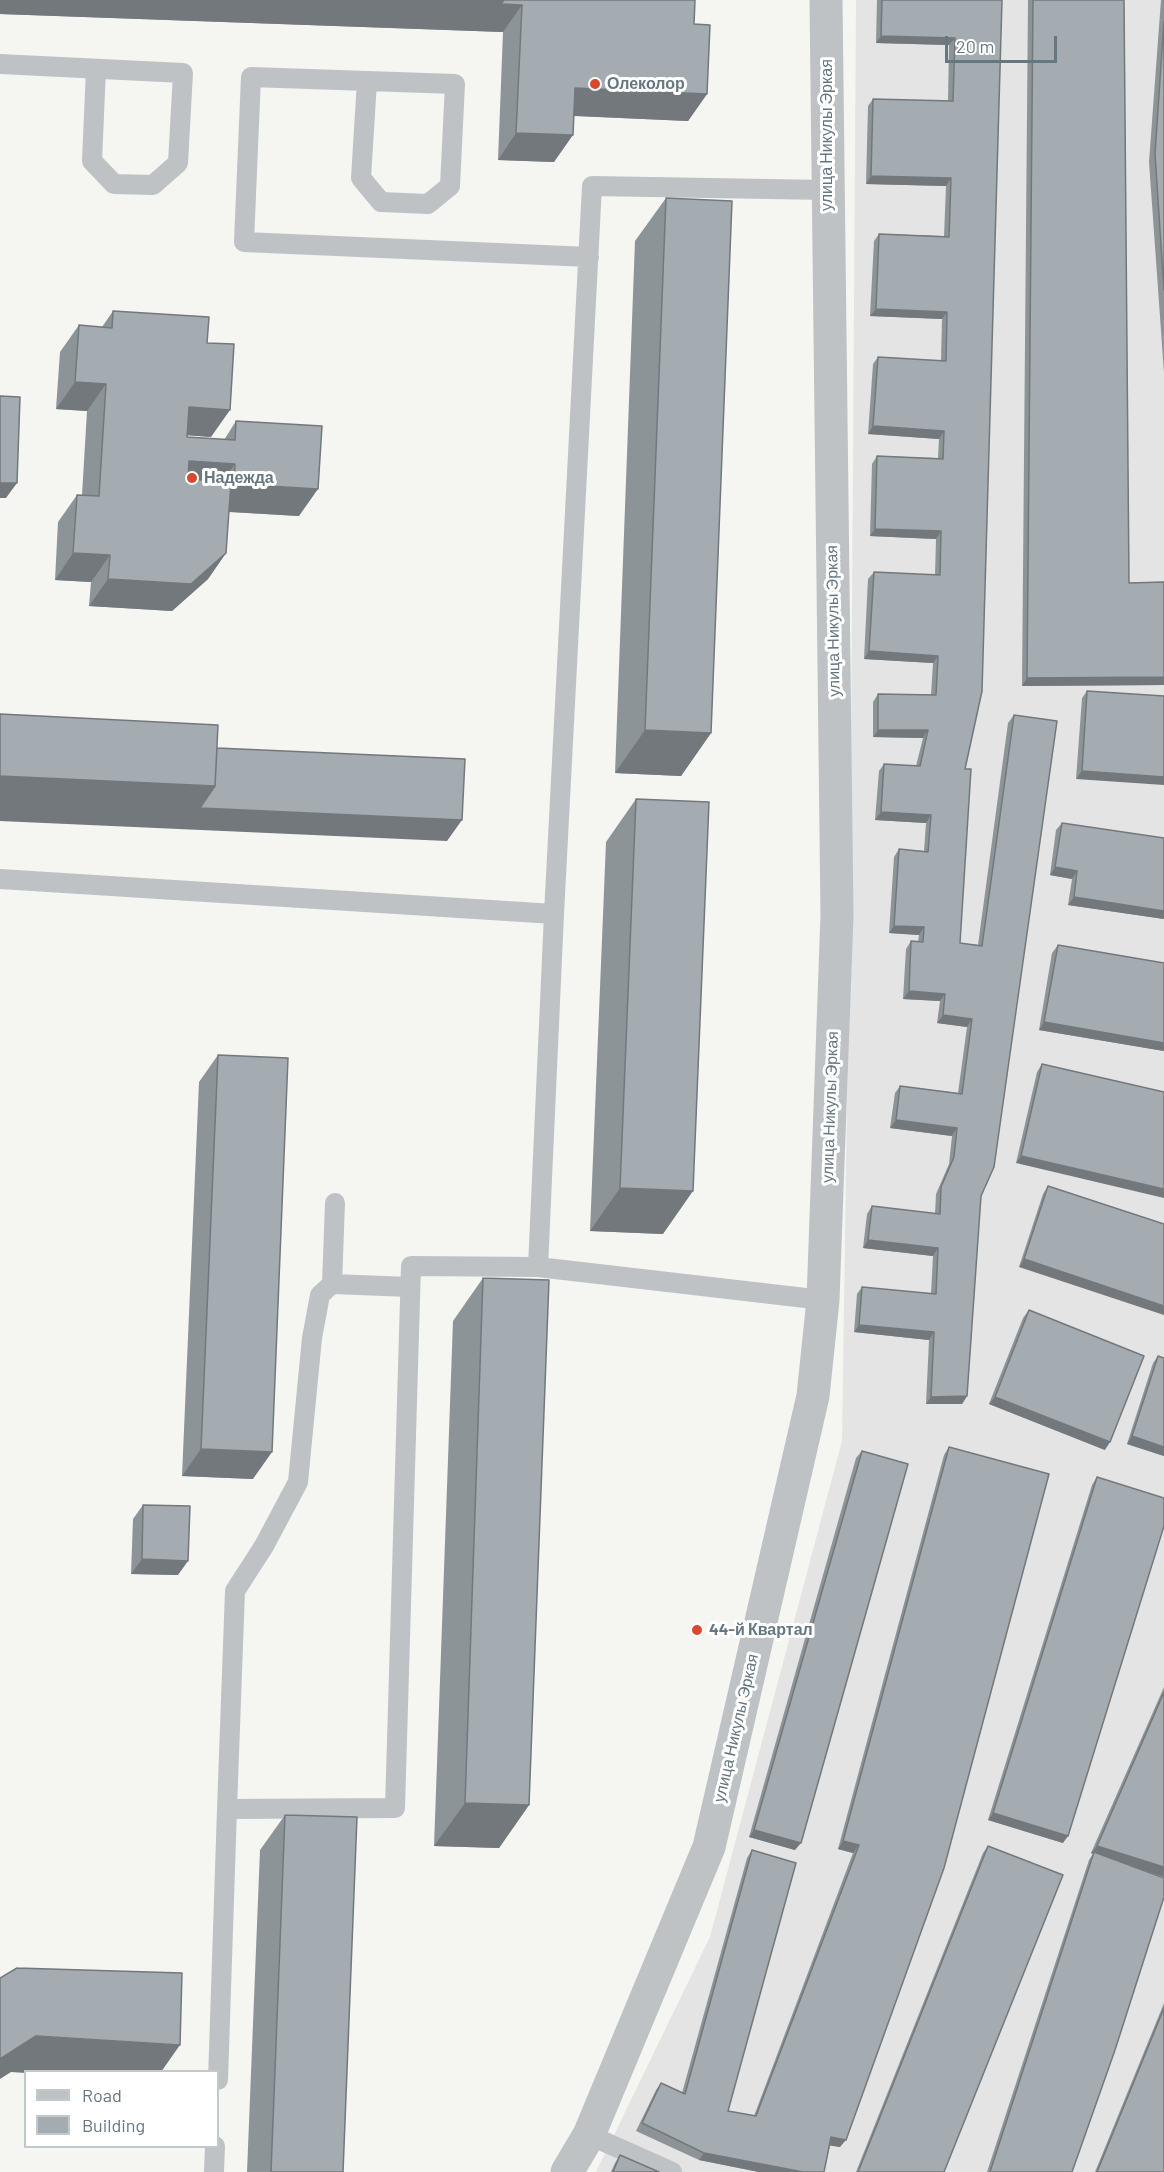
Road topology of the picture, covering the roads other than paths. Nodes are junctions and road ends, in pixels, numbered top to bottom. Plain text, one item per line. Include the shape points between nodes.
1 (826, 0) edge
2 (0, 64) edge
3 (96, 69) junction
4 (367, 81) junction
5 (827, 190) junction
6 (588, 257) junction
7 (0, 879) edge
8 (554, 914) junction
9 (335, 1203) dead end
10 (538, 1267) junction
11 (332, 1284) junction
12 (410, 1287) junction
13 (823, 1300) junction
14 (227, 1809) junction
15 (218, 2070) edge
16 (589, 2135) junction
17 (215, 2148) edge
18 (214, 2172) edge
19 (567, 2172) edge
20 (672, 2172) edge

1 - 5 street, улица Никулы Эркая
2 - 3 lane
3 - 3 lane via 183,73 178,163 153,185 114,184 92,161
4 - 4 lane via 455,84 450,186 428,204 381,202 361,178
4 - 6 lane via 251,77 244,242
5 - 6 lane via 592,186
5 - 13 street, улица Никулы Эркая via 837,915
6 - 8 lane
7 - 8 lane
8 - 10 lane
9 - 11 lane
10 - 12 lane via 411,1266
10 - 13 lane
11 - 12 lane
11 - 14 lane via 320,1295 312,1338 298,1482 235,1591
12 - 14 lane via 395,1808
13 - 16 street, улица Никулы Эркая via 813,1396 709,1847
14 - 15 lane
16 - 19 street, улица Никулы Эркая
16 - 20 lane
17 - 18 lane

